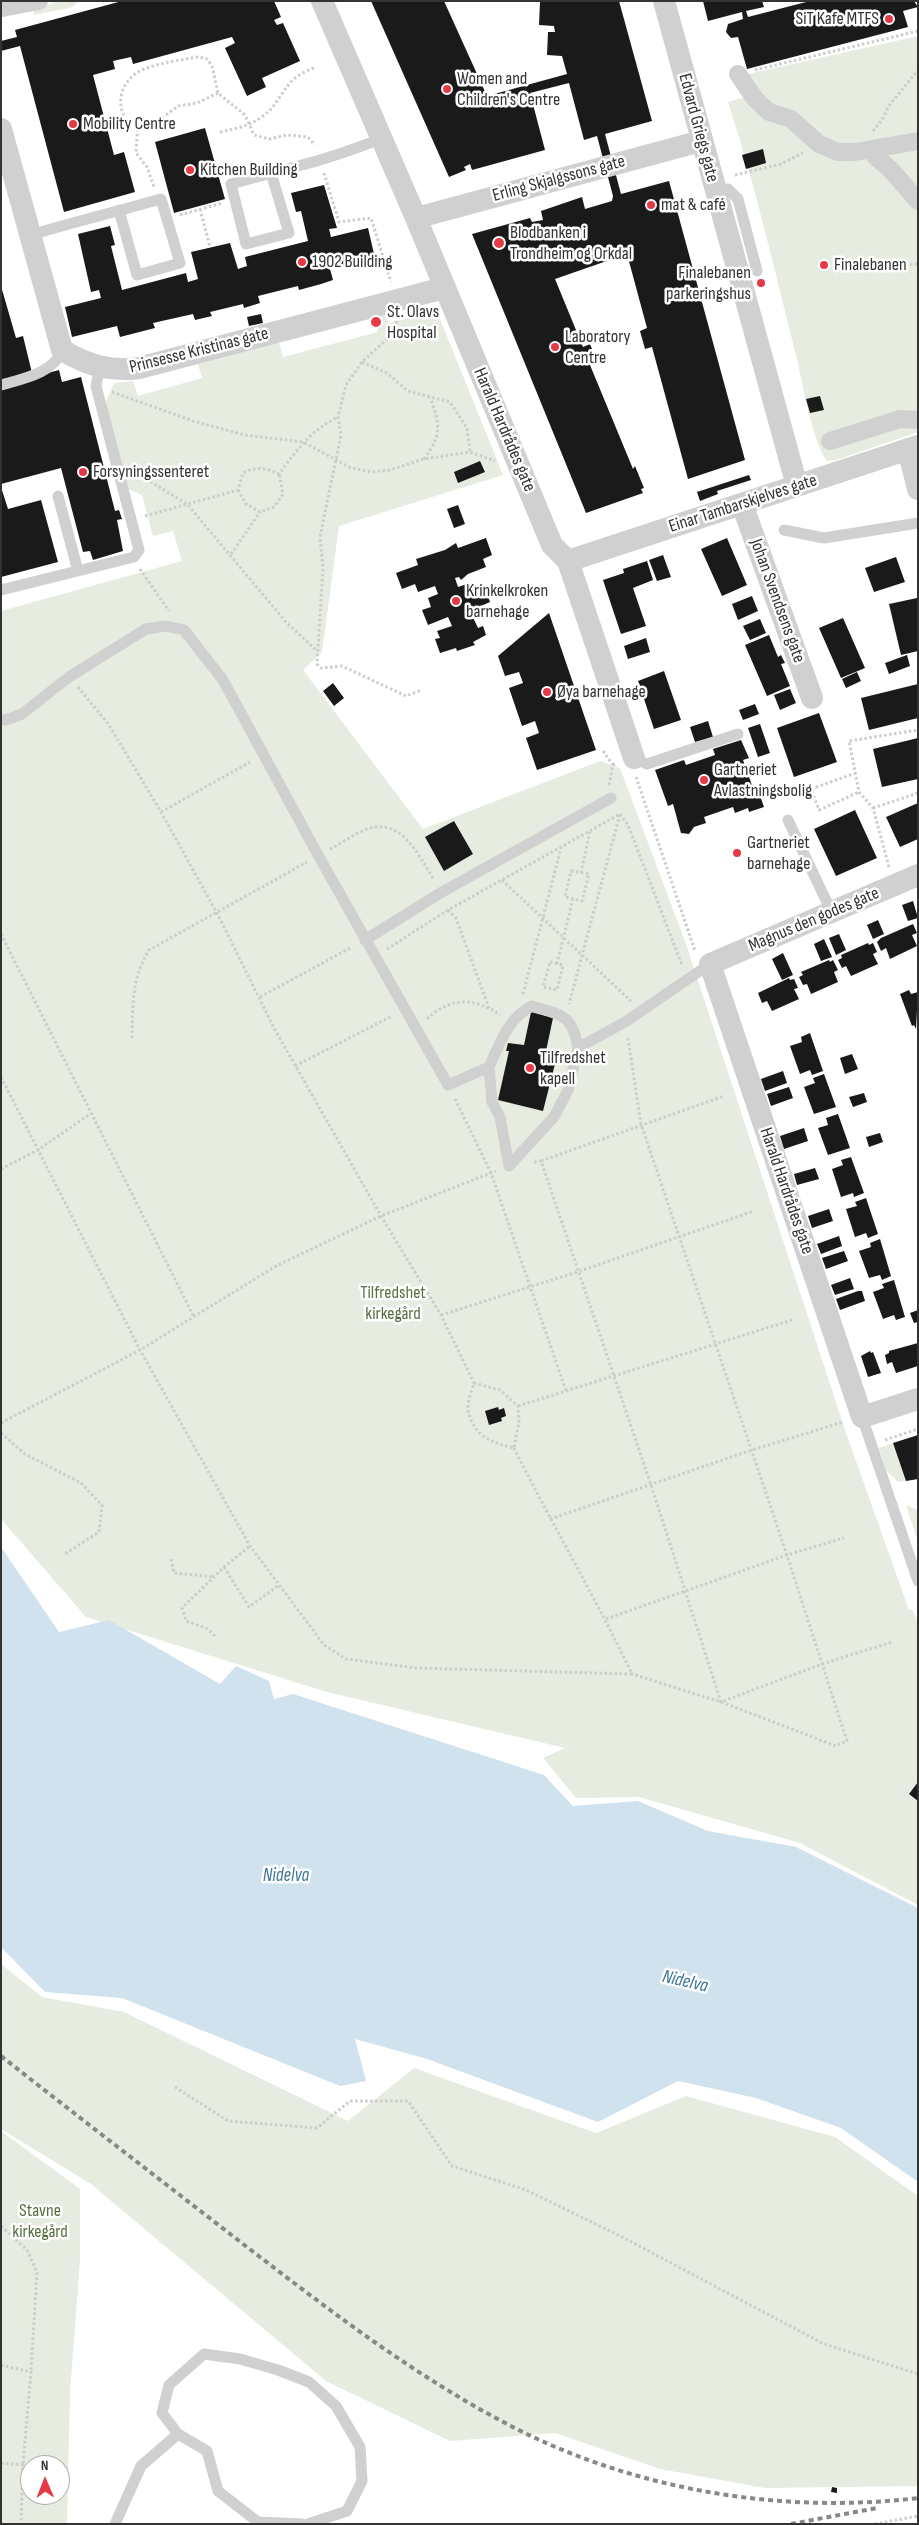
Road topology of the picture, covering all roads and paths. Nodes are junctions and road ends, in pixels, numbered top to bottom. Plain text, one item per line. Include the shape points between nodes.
1 (39, 1) edge
2 (322, 1) edge
3 (664, 1) edge
4 (2, 8) edge
5 (918, 31) edge
6 (316, 68) dead end
7 (918, 70) edge
8 (738, 74) joint
9 (218, 93) junction
10 (138, 124) junction
11 (249, 124) junction
12 (1, 129) edge
13 (220, 132) dead end
14 (382, 138) junction
15 (918, 140) edge
16 (701, 141) junction
17 (819, 144) junction
18 (872, 149) junction
19 (321, 159) junction
20 (271, 173) junction
21 (735, 175) dead end
22 (715, 190) junction
23 (161, 199) junction
24 (235, 199) junction
25 (918, 201) edge
26 (200, 209) junction
27 (119, 210) junction
28 (167, 218) junction
29 (416, 218) junction
30 (30, 235) junction
31 (210, 247) dead end
32 (918, 264) edge
33 (885, 265) dead end
34 (757, 271) dead end
35 (392, 286) dead end
36 (444, 288) junction
37 (401, 315) dead end
38 (62, 350) junction
39 (362, 362) junction
40 (98, 376) junction
41 (1, 385) edge
42 (430, 398) junction
43 (338, 416) junction
44 (918, 420) edge
45 (830, 441) dead end
46 (303, 442) junction
47 (913, 447) edge
48 (470, 452) junction
49 (424, 459) junction
50 (337, 460) junction
51 (503, 462) dead end
52 (118, 468) junction
53 (280, 474) junction
54 (797, 486) junction
55 (918, 489) edge
56 (238, 490) junction
57 (58, 496) dead end
58 (187, 504) junction
59 (742, 504) junction
60 (260, 512) junction
61 (132, 519) junction
62 (918, 523) edge
63 (784, 530) dead end
64 (231, 554) junction
65 (134, 557) junction
66 (568, 561) junction
67 (78, 571) junction
68 (1, 590) edge
69 (184, 630) junction
70 (316, 651) junction
71 (69, 677) junction
72 (422, 690) dead end
73 (812, 698) dead end
74 (1, 720) edge
75 (918, 730) edge
76 (738, 734) dead end
77 (603, 751) dead end
78 (263, 755) junction
79 (634, 758) junction
80 (613, 765) dead end
81 (856, 773) junction
82 (860, 792) junction
83 (918, 793) edge
84 (611, 798) dead end
85 (873, 808) junction
86 (162, 812) junction
87 (620, 814) junction
88 (788, 820) dead end
89 (591, 831) junction
90 (561, 847) junction
91 (318, 855) junction
92 (889, 868) dead end
93 (581, 873) junction
94 (918, 875) edge
95 (502, 880) junction
96 (439, 894) junction
97 (573, 899) junction
98 (448, 910) junction
99 (217, 913) junction
100 (832, 913) junction
101 (543, 918) junction
102 (1, 934) edge
103 (563, 936) junction
104 (365, 940) junction
105 (582, 954) junction
106 (375, 957) junction
107 (557, 964) junction
108 (710, 964) junction
109 (687, 979) junction
110 (260, 996) junction
111 (489, 1008) junction
112 (405, 1010) junction
113 (523, 1011) junction
114 (642, 1011) junction
115 (566, 1017) junction
116 (625, 1022) junction
117 (510, 1023) junction
118 (417, 1028) junction
119 (132, 1038) dead end
120 (578, 1048) junction
121 (295, 1066) junction
122 (489, 1067) junction
123 (1, 1077) edge
124 (448, 1084) junction
125 (724, 1096) dead end
126 (90, 1114) junction
127 (641, 1124) junction
128 (38, 1150) junction
129 (541, 1161) junction
130 (509, 1166) junction
131 (1, 1169) edge
132 (492, 1173) junction
133 (754, 1211) dead end
134 (381, 1216) junction
135 (679, 1236) junction
136 (577, 1272) junction
137 (529, 1286) junction
138 (441, 1315) junction
139 (194, 1317) junction
140 (792, 1320) dead end
141 (714, 1344) junction
142 (140, 1350) junction
143 (614, 1376) junction
144 (474, 1383) junction
145 (566, 1391) junction
146 (918, 1399) edge
147 (518, 1406) junction
148 (862, 1417) junction
149 (1, 1423) edge
150 (918, 1429) edge
151 (1, 1433) edge
152 (872, 1444) junction
153 (514, 1448) junction
154 (752, 1450) junction
155 (651, 1485) junction
156 (550, 1519) junction
157 (844, 1538) dead end
158 (250, 1546) junction
159 (65, 1554) dead end
160 (787, 1555) junction
161 (171, 1559) dead end
162 (224, 1567) junction
163 (214, 1577) junction
164 (918, 1581) edge
165 (279, 1584) junction
166 (686, 1592) junction
167 (606, 1619) junction
168 (215, 1636) dead end
169 (892, 1642) dead end
170 (822, 1664) junction
171 (632, 1674) junction
172 (721, 1702) junction
173 (175, 2088) dead end
174 (1, 2226) edge
175 (1, 2365) edge
176 (31, 2372) junction
177 (918, 2374) edge
178 (178, 2434) junction
179 (24, 2455) edge
180 (1, 2463) edge
181 (20, 2465) edge
182 (22, 2505) edge
183 (918, 2516) edge
184 (21, 2524) edge
185 (114, 2524) edge
186 (302, 2524) edge
187 (308, 2524) edge
188 (875, 2524) edge

1 - 4 street
2 - 14 street, Harald Hardrådes gate
3 - 16 street, Edvard Griegs gate
5 - 8 path
6 - 11 path via 289,83 271,110
7 - 18 path via 869,136
8 - 17 street via 755,99 769,112 791,119
9 - 10 path via 197,103 178,106 155,123
9 - 10 path via 212,66 207,59 199,57 139,71 123,88 121,97 126,119
9 - 11 path via 238,107
10 - 23 path via 136,153 148,166 154,190
11 - 13 path
11 - 19 path via 254,135 260,138 308,137
12 - 30 street
14 - 19 lane
14 - 29 street, Harald Hardrådes gate
15 - 18 street
16 - 22 street, Edvard Griegs gate
16 - 29 street, Erling Skjalgssons gate
17 - 18 street via 838,152
17 - 21 path via 781,164
18 - 25 street
19 - 20 lane
19 - 35 path via 339,222 371,218
20 - 24 lane via 231,184
20 - 24 lane via 289,232 246,244
22 - 34 lane via 728,189 738,199
22 - 54 street, Edvard Griegs gate
23 - 27 lane
23 - 28 lane
24 - 26 path
26 - 28 path
26 - 31 path
27 - 28 lane via 137,275 180,263
27 - 30 lane
29 - 36 street, Harald Hardrådes gate
30 - 38 street
32 - 33 path
36 - 40 street, Prinsesse Kristinas gate
36 - 66 street, Harald Hardrådes gate via 552,545
37 - 39 path via 386,340
38 - 40 street, Prinsesse Kristinas gate
38 - 41 lane via 58,360 34,375
39 - 42 path via 387,373 408,390
39 - 43 path via 346,385
40 - 46 path via 193,421 245,435
40 - 52 lane
42 - 48 path via 450,402 467,428
42 - 49 path via 438,417 438,434
43 - 46 path via 321,425
43 - 50 path via 341,435
44 - 45 street via 900,419
46 - 50 path
46 - 53 path
47 - 54 street, Einar Tambarskjelves gate
47 - 55 street
48 - 49 path
48 - 51 path
49 - 50 path via 405,467 372,472 351,468
50 - 70 path via 320,537 323,568
52 - 58 path via 133,471
52 - 61 lane
53 - 56 path via 266,468 251,468 243,473
53 - 60 path via 283,494 274,507
54 - 59 street, Einar Tambarskjelves gate
56 - 58 path
56 - 60 path via 246,504
57 - 67 lane
58 - 61 path
58 - 64 path
59 - 66 street, Einar Tambarskjelves gate
59 - 73 street, Johan Svendsens gate
60 - 64 path
61 - 65 lane via 139,550
62 - 63 lane via 824,538
64 - 70 path via 286,622
65 - 67 lane
65 - 69 path via 161,602
66 - 79 street, Harald Hardrådes gate
67 - 68 lane
69 - 71 lane via 166,626 146,629
69 - 78 lane via 223,680
70 - 72 path via 317,664 321,668 342,666 406,696
71 - 74 lane via 22,714
71 - 86 path via 109,725
75 - 81 path via 849,741
76 - 79 lane via 647,764
77 - 80 path
78 - 86 path
78 - 91 lane
79 - 108 path via 635,774 698,958
81 - 82 path
81 - 82 path via 811,789 819,810
82 - 85 path
83 - 85 path
84 - 96 lane
85 - 92 path
86 - 99 path
87 - 89 path
87 - 105 path
87 - 109 path via 628,825
88 - 100 lane
89 - 90 path
89 - 93 path
90 - 95 path
90 - 101 path
91 - 96 path via 368,829 388,826 406,837
91 - 99 path
91 - 104 lane
93 - 97 path via 588,874 582,901
93 - 97 path via 571,870 565,897
94 - 100 street, Magnus den godes gate
95 - 98 path
95 - 101 path
96 - 98 path
96 - 104 lane
97 - 103 path
98 - 106 path
98 - 111 path via 456,918
99 - 110 path
99 - 119 path via 149,950 138,967
100 - 108 street, Magnus den godes gate
101 - 103 path
101 - 113 path via 522,1000
102 - 126 path
103 - 105 path
103 - 107 path
104 - 106 lane
104 - 110 path
105 - 114 path
105 - 115 path
106 - 112 lane
107 - 107 path via 563,965 557,990 543,987 550,962
108 - 109 lane
108 - 148 street, Harald Hardrådes gate
109 - 114 lane
110 - 121 path
111 - 117 path
111 - 118 path via 472,1002 450,1002
112 - 118 lane
112 - 121 path
113 - 115 lane via 532,1006
113 - 117 lane
114 - 116 lane
115 - 120 lane via 575,1030
116 - 120 lane
116 - 127 path
117 - 122 lane
118 - 124 lane
120 - 130 lane via 568,1090 554,1117
121 - 134 path
122 - 124 lane
122 - 130 lane via 492,1102 500,1117
123 - 128 path
124 - 132 path
125 - 127 path
126 - 128 path
126 - 139 path
127 - 129 path
127 - 135 path
128 - 131 path
128 - 142 path
129 - 130 path
129 - 136 path
130 - 132 path
132 - 134 path
132 - 137 path
133 - 135 path
134 - 138 path
134 - 139 path via 276,1266
135 - 136 path
135 - 141 path
136 - 137 path
136 - 143 path
137 - 138 path
137 - 145 path
138 - 144 path
139 - 142 path
140 - 141 path
141 - 143 path
141 - 154 path
142 - 149 path
142 - 158 path
143 - 145 path
143 - 155 path
144 - 147 path via 500,1390
144 - 153 path via 468,1409 477,1430 489,1442
145 - 147 path
146 - 148 street
147 - 153 path via 519,1422
148 - 152 lane
148 - 154 path
150 - 152 path
151 - 159 path via 25,1454 81,1483 102,1505 99,1532
152 - 164 lane
153 - 156 path
154 - 155 path
154 - 160 path
155 - 156 path
155 - 166 path
156 - 167 path
157 - 160 path
158 - 162 path
158 - 165 path
160 - 166 path
160 - 170 path
161 - 163 path via 174,1573
162 - 163 path
162 - 165 path via 249,1606
163 - 168 path via 182,1608 186,1621 206,1628
165 - 171 path via 324,1645 346,1658 416,1668
166 - 167 path
166 - 172 path
167 - 171 path
169 - 170 path
170 - 172 path
170 - 172 path via 847,1741 836,1746
171 - 172 path
173 - 177 path via 228,2121 317,2128 350,2101 408,2101 452,2166 526,2190 824,2344
174 - 176 path via 27,2250 37,2272
175 - 176 path
176 - 179 path
178 - 185 lane via 141,2466
178 - 186 lane via 207,2451 218,2492 258,2522
178 - 187 lane via 162,2413 170,2385 204,2354 240,2359 309,2382 336,2406 360,2446 362,2481 347,2511
180 - 181 path
182 - 184 path
183 - 188 path

